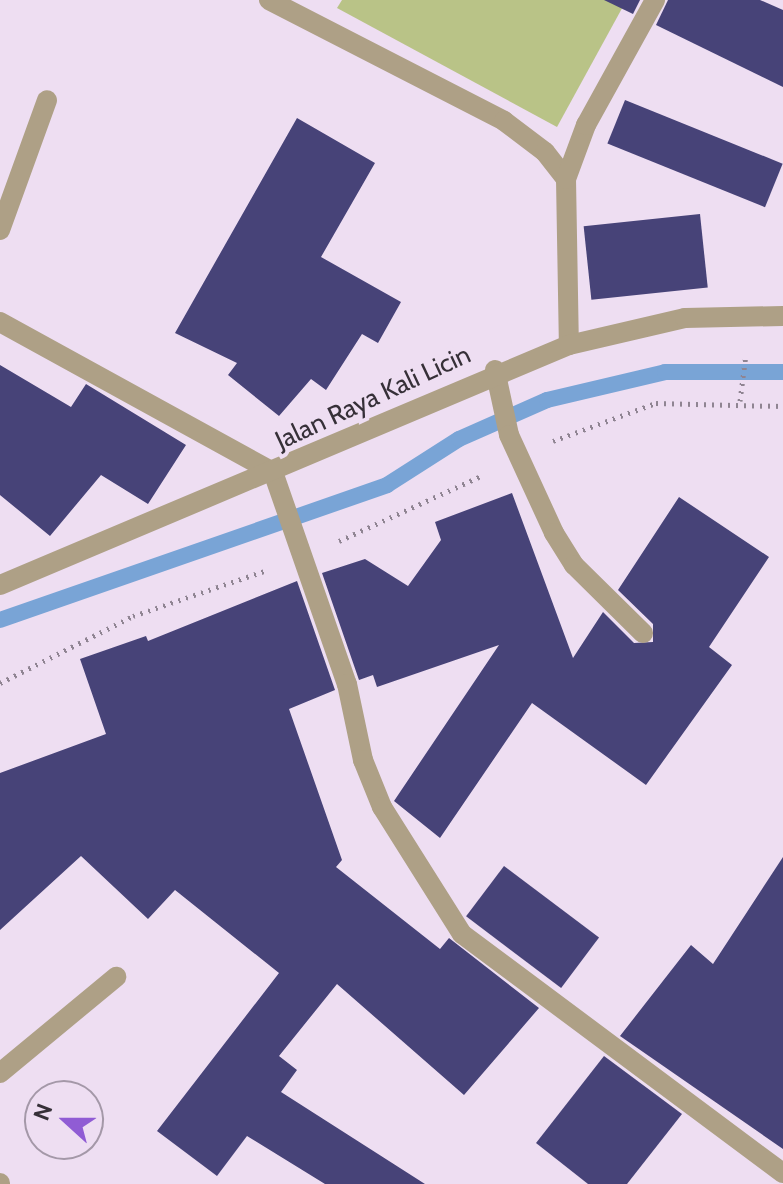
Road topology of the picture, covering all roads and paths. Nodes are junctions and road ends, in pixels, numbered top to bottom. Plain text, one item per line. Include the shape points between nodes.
1 (269, 0) edge
2 (655, 0) edge
3 (47, 100) dead end
4 (566, 179) junction
5 (0, 230) edge
6 (783, 316) edge
7 (0, 322) edge
8 (569, 345) junction
9 (746, 346) dead end
10 (495, 370) junction
11 (740, 401) junction
12 (783, 406) edge
13 (518, 455) junction
14 (273, 472) junction
15 (302, 558) junction
16 (0, 585) edge
17 (643, 633) dead end
18 (0, 683) edge
19 (116, 977) dead end
20 (0, 1073) edge
21 (783, 1173) edge

1 - 4 street via 504,121
2 - 4 street via 586,125
3 - 5 street
4 - 8 street
6 - 8 street, Jalan Raya Kali Licin via 685,318
7 - 14 street
8 - 10 street, Jalan Raya Kali Licin
9 - 11 path
10 - 13 street
10 - 14 street, Jalan Raya Kali Licin
11 - 12 path
11 - 13 path via 656,403
13 - 15 path
13 - 17 street via 574,565
14 - 15 street
14 - 16 street, Jalan Raya Kali Licin
15 - 18 path via 133,616
15 - 21 street via 382,807 462,934
19 - 20 street

